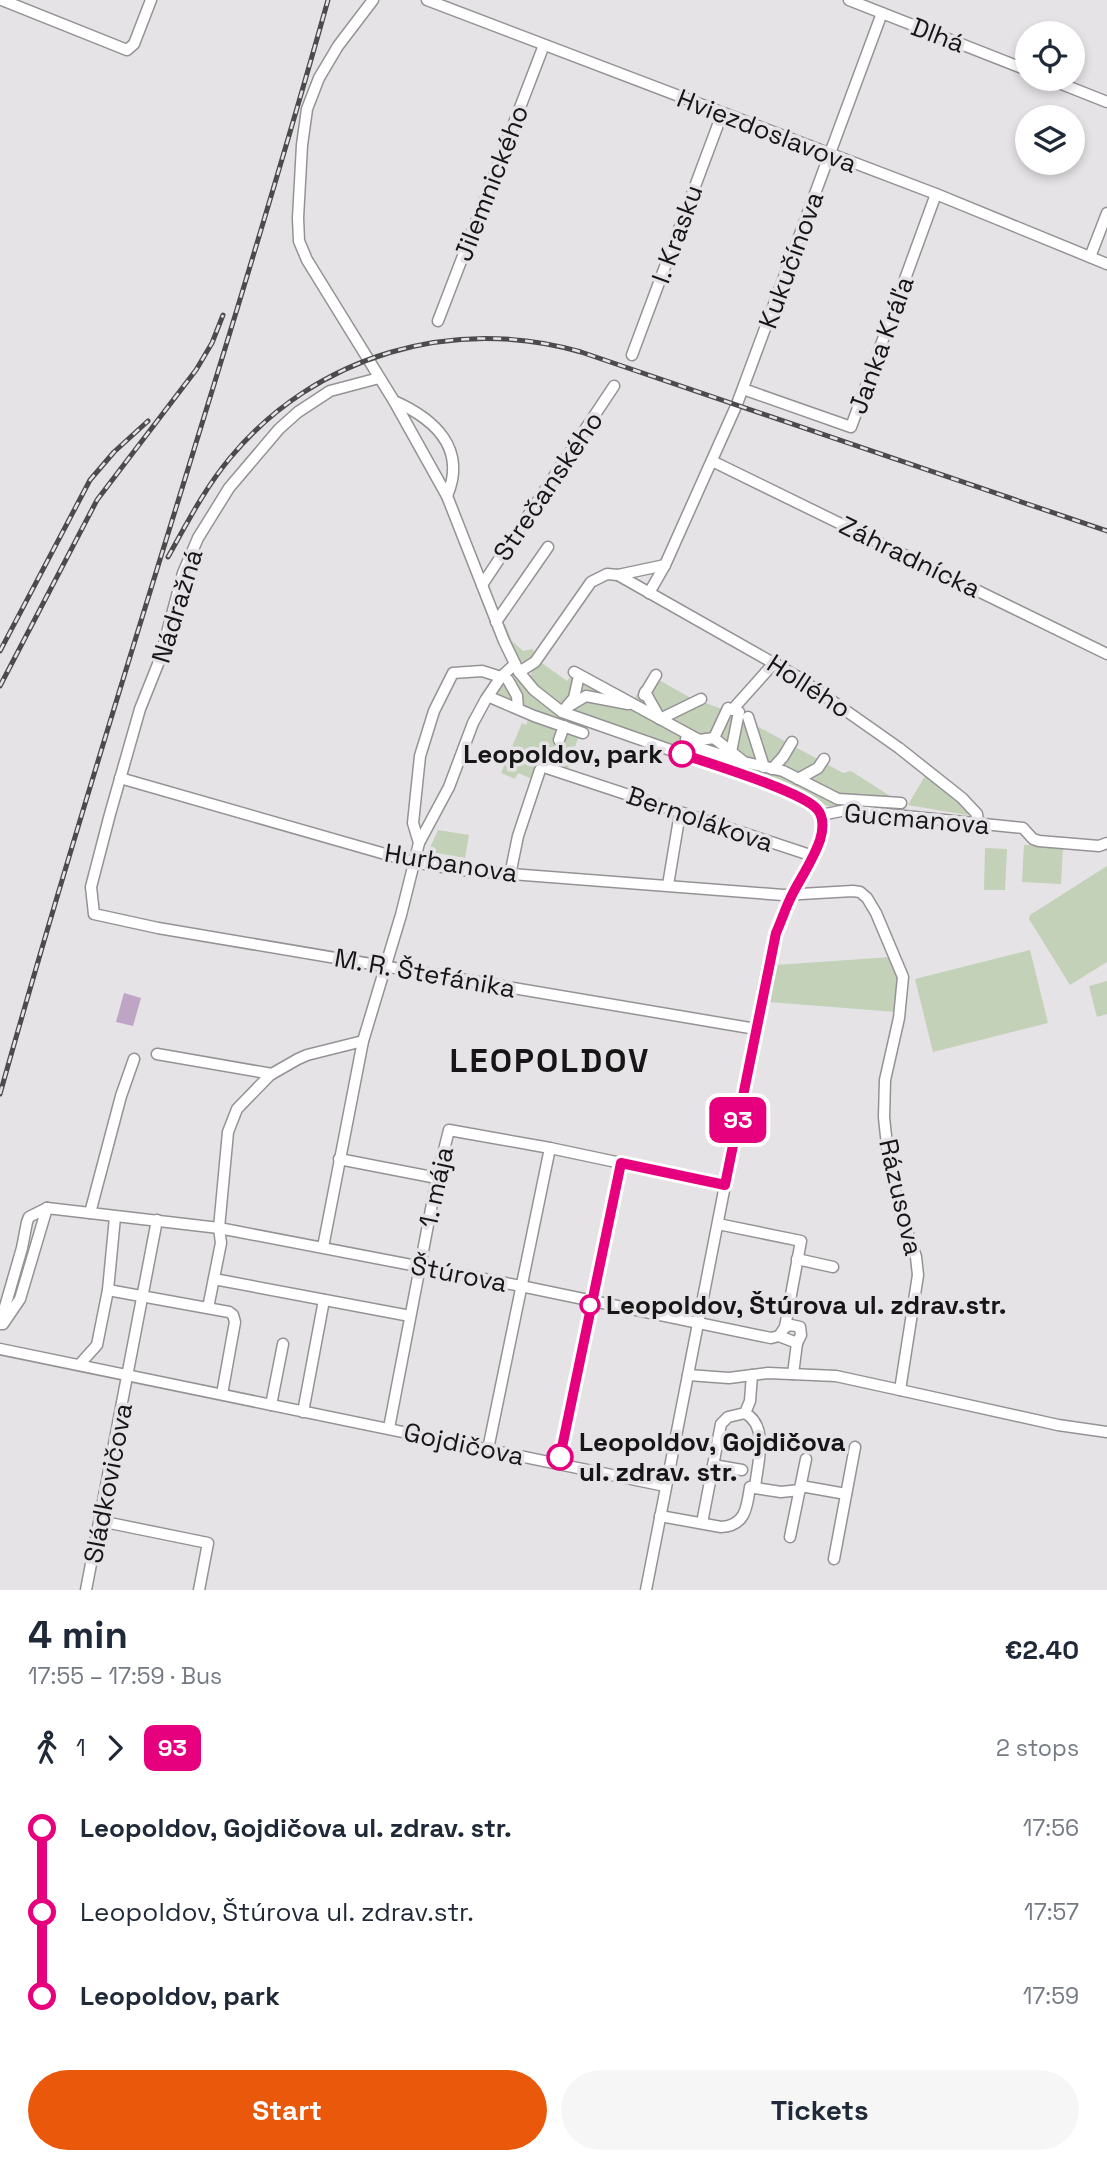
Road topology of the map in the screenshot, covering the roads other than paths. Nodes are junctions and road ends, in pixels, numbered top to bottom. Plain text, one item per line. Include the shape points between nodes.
1 (2, 0) edge
2 (151, 0) edge
3 (373, 0) edge
4 (427, 0) edge
5 (849, 0) edge
6 (882, 13) junction
7 (544, 45) junction
8 (1015, 65) edge
9 (1079, 91) edge
10 (1107, 102) edge
11 (722, 114) junction
12 (830, 155) junction
13 (936, 194) junction
14 (1107, 213) edge
15 (1090, 257) junction
16 (1107, 264) edge
17 (438, 321) dead end
18 (632, 355) dead end
19 (379, 378) junction
20 (614, 386) dead end
21 (743, 389) junction
22 (394, 401) junction
23 (712, 461) junction
24 (447, 496) junction
25 (548, 547) dead end
26 (665, 565) junction
27 (618, 575) junction
28 (482, 585) junction
29 (649, 593) junction
30 (496, 622) junction
31 (1107, 654) edge
32 (775, 662) junction
33 (517, 668) junction
34 (656, 675) dead end
35 (505, 678) junction
36 (578, 680) junction
37 (645, 692) junction
38 (586, 696) junction
39 (492, 698) dead end
40 (701, 699) dead end
41 (637, 706) junction
42 (518, 708) junction
43 (737, 712) junction
44 (660, 719) junction
45 (560, 721) junction
46 (583, 733) dead end
47 (714, 738) junction
48 (559, 740) dead end
49 (792, 742) dead end
50 (697, 747) junction
51 (727, 748) junction
52 (824, 759) dead end
53 (768, 768) junction
54 (120, 778) junction
55 (798, 779) junction
56 (901, 803) dead end
57 (680, 813) junction
58 (821, 815) junction
59 (978, 823) junction
60 (419, 843) junction
61 (1107, 843) edge
62 (813, 856) junction
63 (413, 862) junction
64 (510, 875) junction
65 (668, 885) junction
66 (791, 896) junction
67 (94, 914) joint
68 (386, 966) junction
69 (756, 1030) junction
70 (363, 1041) junction
71 (157, 1054) dead end
72 (134, 1059) dead end
73 (272, 1074) junction
74 (550, 1148) junction
75 (339, 1159) junction
76 (621, 1163) junction
77 (437, 1178) junction
78 (725, 1185) junction
79 (47, 1208) junction
80 (90, 1213) junction
81 (115, 1217) junction
82 (158, 1220) junction
83 (718, 1224) junction
84 (219, 1228) junction
85 (323, 1247) junction
86 (797, 1259) junction
87 (419, 1267) junction
88 (834, 1267) dead end
89 (214, 1279) junction
90 (521, 1286) junction
91 (108, 1290) junction
92 (141, 1297) junction
93 (324, 1300) junction
94 (591, 1300) junction
95 (208, 1308) junction
96 (410, 1317) junction
97 (698, 1323) junction
98 (0, 1326) edge
99 (785, 1327) junction
100 (779, 1336) junction
101 (797, 1343) junction
102 (283, 1344) dead end
103 (0, 1349) edge
104 (79, 1365) junction
105 (793, 1374) junction
106 (129, 1375) junction
107 (688, 1375) junction
108 (752, 1375) junction
109 (900, 1390) junction
110 (222, 1394) junction
111 (271, 1405) junction
112 (303, 1412) junction
113 (745, 1413) junction
114 (389, 1428) junction
115 (1107, 1432) edge
116 (855, 1447) dead end
117 (488, 1449) junction
118 (806, 1459) dead end
119 (559, 1463) junction
120 (713, 1465) junction
121 (742, 1470) dead end
122 (665, 1486) junction
123 (755, 1488) junction
124 (801, 1488) junction
125 (846, 1494) junction
126 (660, 1516) junction
127 (100, 1521) junction
128 (702, 1523) junction
129 (790, 1537) dead end
130 (834, 1559) dead end
131 (86, 1590) edge
132 (199, 1590) edge
133 (646, 1590) edge

1 - 2 street via 127,50 134,44
3 - 19 street via 331,56 307,109 298,218 299,241 307,260
4 - 7 street, Hviezdoslavova
5 - 6 street, Dlhá
6 - 8 street, Dlhá
6 - 12 street, Kukučínova
7 - 11 street, Hviezdoslavova
7 - 17 street, Jilemnického
9 - 10 street
11 - 12 street, Hviezdoslavova
11 - 18 street, I. Krasku
12 - 13 street, Hviezdoslavova
12 - 21 street, Kukučínova
13 - 15 street, Hviezdoslavova
13 - 21 street, Janka Kráľa via 851,427
14 - 15 street
15 - 16 street, Hviezdoslavova
19 - 22 street
19 - 54 street, Nádražná via 330,391 298,412 261,448 215,508 183,573
20 - 28 street, Strečanského
21 - 23 street, Kukučínova
22 - 24 street
22 - 24 street via 433,424 449,445 454,475
23 - 26 street
23 - 31 street, Záhradnícka
24 - 28 street
25 - 30 street
26 - 27 street
26 - 29 street
27 - 29 street, Hollého
27 - 33 street via 592,582 535,662
28 - 30 street
29 - 32 street, Hollého
30 - 33 street
32 - 43 street
32 - 59 street, Hollého via 953,790 977,814
33 - 35 street
33 - 58 street via 534,690 562,712 756,779 805,800
34 - 37 street
35 - 42 street via 517,696
35 - 60 street via 473,723 449,787
35 - 60 street via 482,671 453,673 434,711 420,756 413,823
36 - 38 street
36 - 38 street via 574,698 565,709
36 - 41 street via 574,672
37 - 41 street
37 - 44 street
38 - 41 street
39 - 42 street
40 - 44 street
41 - 44 street
42 - 45 street
43 - 47 street
43 - 51 street
43 - 53 street
44 - 50 street
45 - 46 street
45 - 48 street
47 - 50 street
47 - 51 street
49 - 53 street via 783,757
50 - 51 street
51 - 53 street via 744,762
52 - 55 street
53 - 55 street
54 - 63 street, Hurbanova
54 - 67 street, Nádražná via 90,887
55 - 56 street via 838,799
57 - 62 street, Bernolákova
57 - 64 street, Bernolákova via 544,769 521,825
57 - 65 street
58 - 59 street, Gucmanova via 846,810
58 - 62 street via 820,840
59 - 61 street, Gucmanova via 1018,827 1039,841
60 - 63 street
62 - 66 street
63 - 64 street, Hurbanova
63 - 68 street
64 - 65 street, Hurbanova
65 - 66 street, Hurbanova
66 - 69 street via 776,933
66 - 109 street, Rázusova via 860,892 876,913 902,978 899,1018 885,1080 884,1117 889,1166 918,1275
67 - 68 street, M. R. Štefánika
68 - 69 street, M. R. Štefánika
68 - 70 street
69 - 78 street
70 - 73 street via 307,1055
70 - 75 street
71 - 73 street
72 - 80 street
73 - 84 street via 237,1109 228,1132
74 - 76 street, 1. mája
74 - 77 street, 1. mája via 449,1130
74 - 90 street
75 - 77 street
75 - 85 street
76 - 78 street, 1. mája
76 - 94 street
77 - 87 street, 1. mája
78 - 83 street
79 - 80 street, Štúrova
79 - 98 street via 20,1299
79 - 98 street via 27,1222
80 - 81 street, Štúrova
81 - 82 street, Štúrova
81 - 91 street
82 - 84 street, Štúrova
82 - 92 street
83 - 86 street via 801,1241
83 - 97 street
84 - 85 street, Štúrova
84 - 89 street
85 - 87 street, Štúrova
86 - 88 street
86 - 99 street
87 - 90 street, Štúrova
87 - 96 street, 1. mája
89 - 93 street, Štúrova
89 - 95 street
90 - 94 street, Štúrova
90 - 117 street
91 - 92 street
91 - 104 street via 97,1345
92 - 95 street
92 - 106 street
93 - 96 street, Štúrova
93 - 112 street
94 - 97 street, Štúrova
94 - 119 street
95 - 110 street via 229,1312 235,1322
96 - 114 street, 1. mája
97 - 100 street, Štúrova
97 - 107 street
99 - 100 street
99 - 101 street via 800,1327
100 - 101 street, Štúrova
101 - 105 street
102 - 111 street
103 - 104 street, Gojdičova
104 - 106 street, Gojdičova
105 - 108 street
105 - 109 street via 836,1376
106 - 110 street, Gojdičova
106 - 127 street, Sládkovičova
107 - 108 street
107 - 122 street
108 - 113 street
109 - 115 street
110 - 111 street, Gojdičova
111 - 112 street, Gojdičova
112 - 114 street, Gojdičova
113 - 120 street via 721,1424
113 - 123 street via 761,1431
114 - 117 street, Gojdičova
116 - 125 street
117 - 119 street, Gojdičova
118 - 124 street
119 - 122 street, Gojdičova
120 - 121 street
120 - 128 street
122 - 126 street
123 - 124 street via 781,1492
123 - 128 street via 750,1488 745,1516 736,1524
124 - 125 street
124 - 129 street
125 - 130 street
126 - 128 street
126 - 133 street
127 - 131 street, Sládkovičova
127 - 132 street via 208,1543

